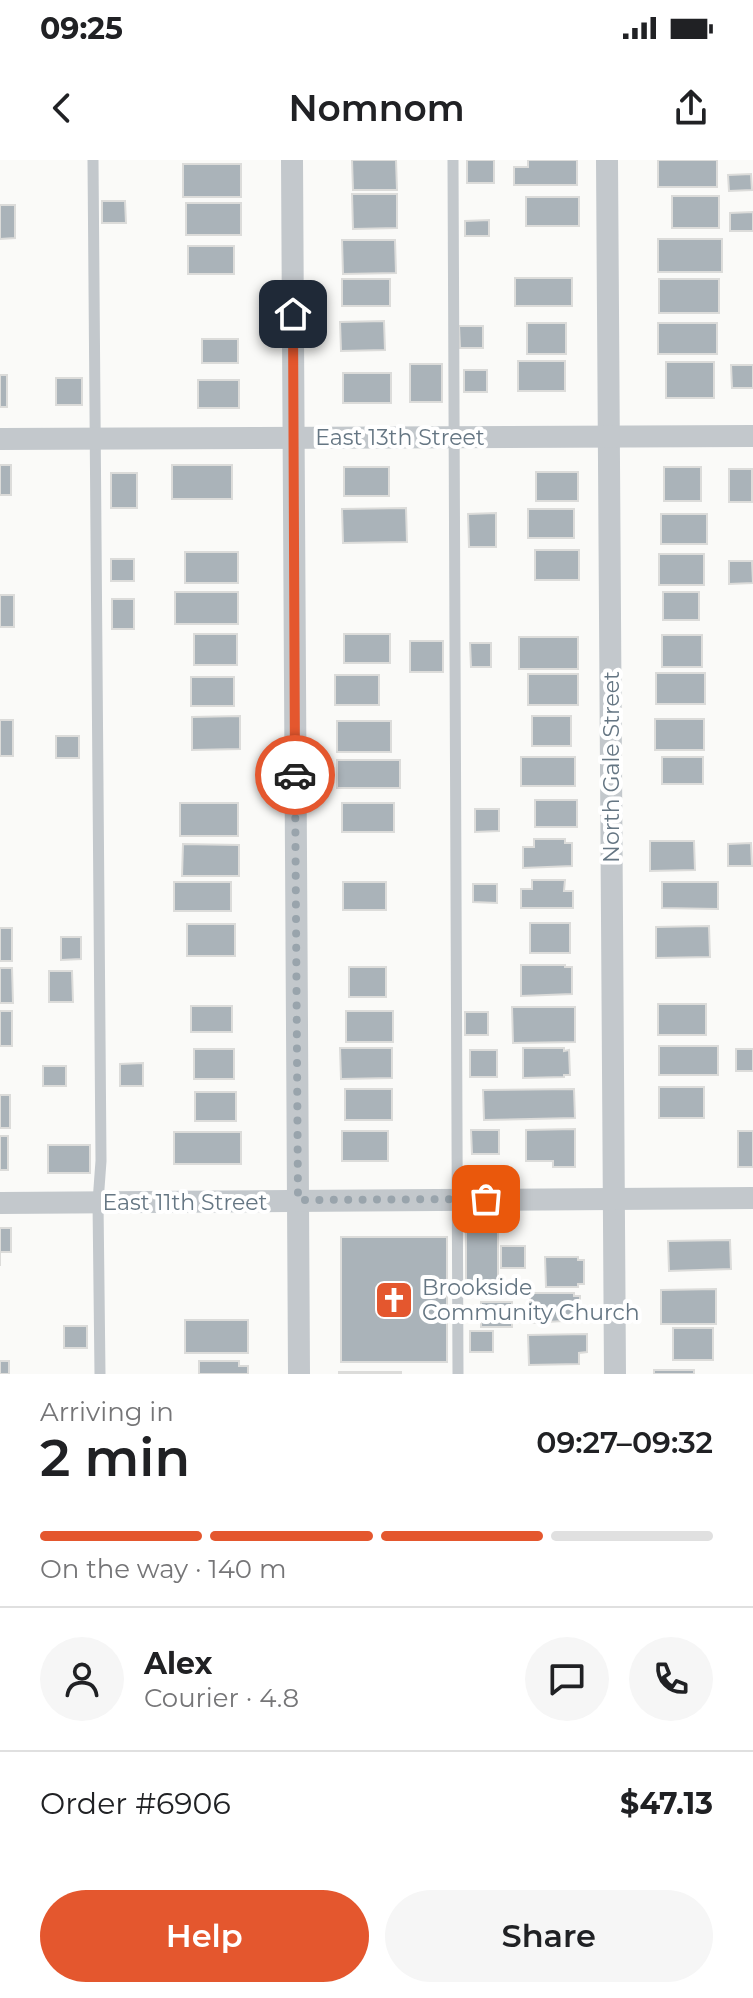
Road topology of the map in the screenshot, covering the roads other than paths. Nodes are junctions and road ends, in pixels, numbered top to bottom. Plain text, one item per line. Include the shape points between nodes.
1 (93, 160) edge
2 (292, 160) edge
3 (453, 160) edge
4 (607, 160) edge
5 (753, 436) edge
6 (455, 437) junction
7 (609, 437) junction
8 (96, 438) junction
9 (293, 438) junction
10 (0, 439) edge
11 (614, 1198) junction
12 (753, 1198) edge
13 (458, 1199) junction
14 (298, 1200) junction
15 (98, 1202) junction
16 (0, 1203) edge
17 (100, 1374) edge
18 (299, 1374) edge
19 (458, 1374) edge
20 (615, 1374) edge

1 - 8 lane
2 - 9 street
3 - 6 lane
4 - 7 street, North Gale Street
5 - 7 street, East 13th Street
6 - 7 street, East 13th Street
6 - 9 street, East 13th Street
6 - 13 lane
7 - 11 street, North Gale Street
8 - 9 street, East 13th Street
8 - 10 street, East 13th Street
8 - 15 lane
9 - 14 street
11 - 12 street, East 11th Street
11 - 13 street, East 11th Street
11 - 20 street, North Gale Street
13 - 14 street, East 11th Street
13 - 19 lane
14 - 15 street, East 11th Street
14 - 18 street
15 - 16 street, East 11th Street
15 - 17 lane

